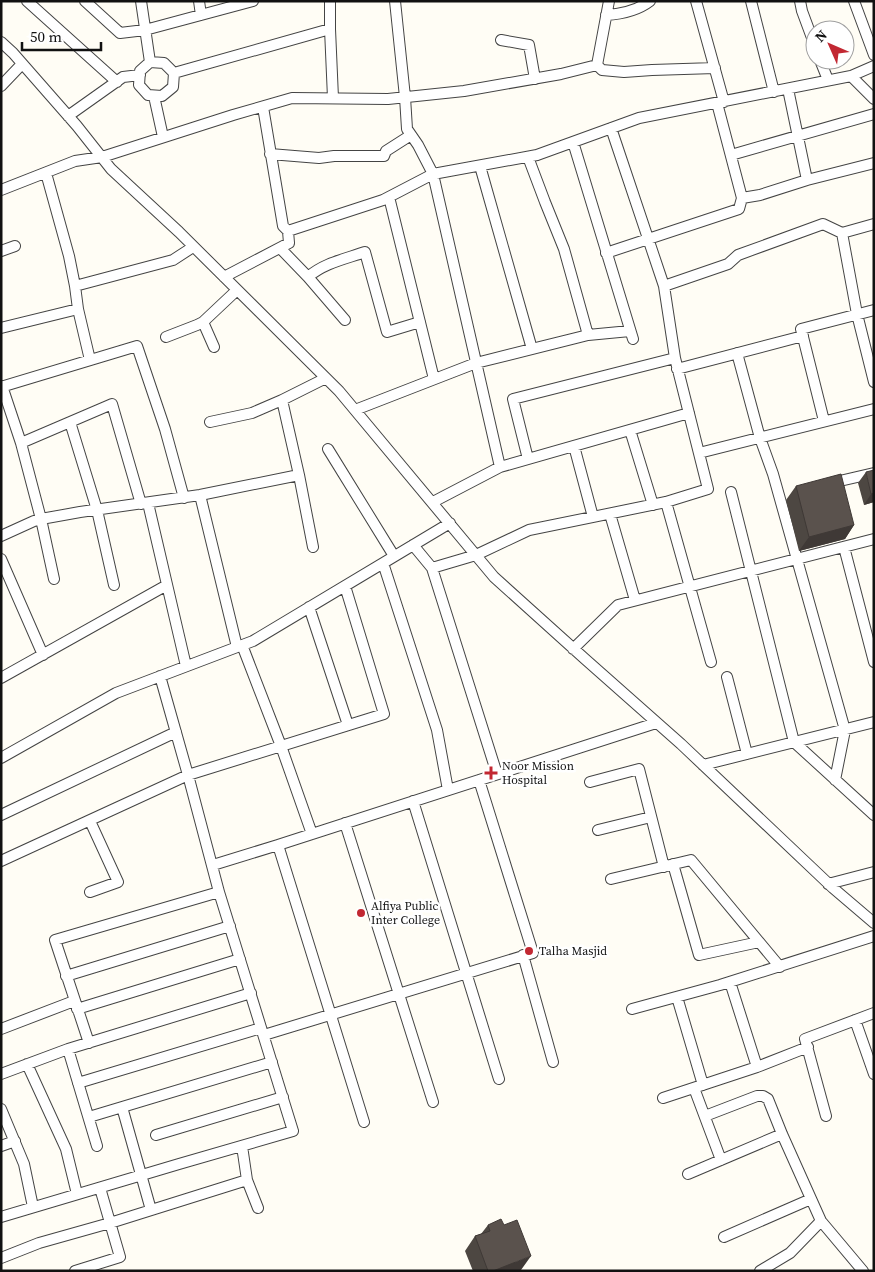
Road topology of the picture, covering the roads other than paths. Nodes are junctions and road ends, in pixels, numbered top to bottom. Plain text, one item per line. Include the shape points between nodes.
1 (26, 1) edge
2 (84, 1) edge
3 (140, 1) edge
4 (199, 1) edge
5 (253, 1) edge
6 (330, 1) edge
7 (395, 1) edge
8 (609, 1) edge
9 (650, 1) edge
10 (696, 1) edge
11 (751, 1) edge
12 (800, 1) edge
13 (854, 1) edge
14 (201, 15) junction
15 (606, 15) junction
16 (805, 20) edge
17 (330, 29) junction
18 (145, 30) junction
19 (501, 40) dead end
20 (1, 42) edge
21 (874, 56) edge
22 (150, 62) junction
23 (22, 64) junction
24 (597, 65) junction
25 (874, 66) edge
26 (715, 68) junction
27 (824, 70) edge
28 (174, 73) junction
29 (140, 75) junction
30 (852, 76) junction
31 (534, 79) junction
32 (828, 80) junction
33 (117, 82) junction
34 (1, 86) edge
35 (788, 89) junction
36 (774, 92) junction
37 (154, 96) junction
38 (405, 97) junction
39 (333, 98) junction
40 (874, 99) edge
41 (720, 103) junction
42 (262, 107) junction
43 (874, 114) edge
44 (68, 116) junction
45 (611, 128) junction
46 (411, 135) junction
47 (798, 136) junction
48 (163, 137) junction
49 (573, 142) junction
50 (270, 154) junction
51 (731, 155) junction
52 (102, 157) junction
53 (528, 157) junction
54 (874, 163) edge
55 (480, 166) junction
56 (46, 172) junction
57 (433, 174) junction
58 (807, 180) junction
59 (1, 190) edge
60 (389, 197) junction
61 (742, 198) junction
62 (874, 224) edge
63 (288, 232) junction
64 (842, 233) junction
65 (648, 238) junction
66 (15, 246) dead end
67 (193, 247) junction
68 (280, 248) junction
69 (1, 251) edge
70 (606, 252) junction
71 (224, 277) junction
72 (308, 277) junction
73 (75, 286) junction
74 (664, 286) junction
75 (237, 290) junction
76 (78, 308) junction
77 (874, 310) edge
78 (857, 314) junction
79 (345, 320) dead end
80 (203, 322) junction
81 (420, 322) junction
82 (1, 328) edge
83 (588, 335) junction
84 (803, 336) junction
85 (166, 337) dead end
86 (214, 347) dead end
87 (532, 349) junction
88 (737, 353) junction
89 (675, 358) junction
90 (871, 359) edge
91 (90, 360) junction
92 (476, 363) junction
93 (677, 369) junction
94 (326, 378) junction
95 (434, 379) junction
96 (874, 382) edge
97 (2, 387) edge
98 (282, 400) junction
99 (874, 409) edge
100 (355, 410) junction
101 (689, 413) junction
102 (824, 421) junction
103 (70, 422) junction
104 (210, 422) dead end
105 (630, 430) junction
106 (760, 438) junction
107 (21, 443) junction
108 (574, 446) junction
109 (328, 449) dead end
110 (699, 453) junction
111 (528, 459) junction
112 (500, 468) junction
113 (874, 473) edge
114 (299, 475) junction
115 (818, 487) edge
116 (730, 492) dead end
117 (200, 495) junction
118 (184, 498) junction
119 (433, 502) junction
120 (666, 502) junction
121 (145, 503) junction
122 (653, 505) junction
123 (98, 510) junction
124 (610, 514) junction
125 (593, 517) junction
126 (41, 519) junction
127 (450, 523) junction
128 (1, 536) edge
129 (874, 539) edge
130 (413, 545) junction
131 (313, 546) dead end
132 (844, 547) junction
133 (476, 555) junction
134 (394, 556) junction
135 (1, 558) edge
136 (797, 559) junction
137 (383, 563) junction
138 (432, 568) junction
139 (751, 571) junction
140 (54, 579) dead end
141 (114, 585) dead end
142 (167, 586) junction
143 (345, 586) junction
144 (690, 586) junction
145 (635, 600) junction
146 (309, 607) junction
147 (239, 646) junction
148 (573, 649) junction
149 (43, 655) junction
150 (711, 662) dead end
151 (874, 662) edge
152 (186, 666) junction
153 (160, 676) junction
154 (727, 677) dead end
155 (1, 678) edge
156 (874, 722) edge
157 (656, 723) junction
158 (348, 725) junction
159 (845, 730) junction
160 (176, 732) junction
161 (794, 742) junction
162 (281, 746) junction
163 (747, 754) junction
164 (1, 758) edge
165 (703, 765) junction
166 (497, 774) junction
167 (188, 775) junction
168 (479, 780) junction
169 (836, 780) junction
170 (590, 782) dead end
171 (448, 790) junction
172 (413, 801) junction
173 (874, 815) edge
174 (1, 816) edge
175 (651, 817) junction
176 (90, 821) junction
177 (345, 823) junction
178 (598, 830) dead end
179 (312, 834) junction
180 (278, 845) junction
181 (1, 862) edge
182 (213, 865) junction
183 (668, 865) junction
184 (874, 872) edge
185 (611, 879) dead end
186 (828, 884) junction
187 (90, 892) dead end
188 (219, 892) junction
189 (874, 923) edge
190 (230, 926) junction
191 (874, 936) edge
192 (759, 942) junction
193 (523, 955) junction
194 (240, 959) junction
195 (780, 967) junction
196 (466, 973) junction
197 (66, 976) junction
198 (730, 982) junction
199 (250, 993) junction
200 (399, 994) junction
201 (677, 997) junction
202 (76, 1005) junction
203 (632, 1009) dead end
204 (874, 1013) edge
205 (331, 1015) junction
206 (855, 1020) junction
207 (1, 1029) edge
208 (262, 1032) junction
209 (88, 1043) junction
210 (808, 1048) junction
211 (68, 1049) junction
212 (272, 1062) junction
213 (553, 1062) dead end
214 (28, 1064) junction
215 (757, 1067) junction
216 (1, 1074) edge
217 (874, 1074) edge
218 (499, 1079) dead end
219 (78, 1083) junction
220 (698, 1086) junction
221 (282, 1097) junction
222 (663, 1098) dead end
223 (433, 1102) dead end
224 (122, 1107) junction
225 (1, 1109) edge
226 (705, 1116) junction
227 (826, 1116) dead end
228 (89, 1118) junction
229 (364, 1122) dead end
230 (782, 1134) junction
231 (156, 1135) dead end
232 (15, 1141) junction
233 (1, 1146) edge
234 (97, 1146) dead end
235 (242, 1146) junction
236 (722, 1160) junction
237 (688, 1174) dead end
238 (142, 1175) junction
239 (247, 1180) junction
240 (100, 1188) junction
241 (77, 1194) junction
242 (811, 1200) junction
243 (33, 1207) junction
244 (258, 1208) dead end
245 (151, 1210) junction
246 (1, 1217) edge
247 (821, 1221) junction
248 (110, 1223) junction
249 (724, 1237) dead end
250 (1, 1258) edge
251 (75, 1271) edge
252 (760, 1271) edge
253 (863, 1271) edge

1 - 33 street
2 - 18 street via 120,33
3 - 18 street
4 - 14 street
5 - 14 street
6 - 17 street
7 - 38 street
8 - 15 street
9 - 15 street via 625,13
10 - 26 street
11 - 36 street
12 - 16 street
13 - 21 street
14 - 18 street
15 - 24 street
17 - 28 street
17 - 39 street
18 - 22 street
19 - 31 street via 529,44
20 - 23 street
22 - 28 street via 164,62
22 - 29 street
23 - 34 street
23 - 44 street
24 - 26 street via 602,70 624,72
24 - 31 street
25 - 30 street
26 - 41 street
27 - 32 street
28 - 37 street via 173,87 162,96
29 - 33 street via 123,77
29 - 37 street via 139,85 148,96
30 - 32 street
30 - 40 street
31 - 38 street
32 - 35 street
33 - 44 street
35 - 36 street
35 - 47 street
36 - 41 street
37 - 48 street
38 - 39 street
38 - 46 street via 407,129
39 - 42 street via 292,98
41 - 45 street via 639,118
41 - 51 street
42 - 48 street
42 - 50 street
43 - 47 street
44 - 52 street
45 - 49 street
45 - 65 street
46 - 50 street via 386,151 384,156 319,158
46 - 57 street
47 - 51 street
47 - 58 street
48 - 52 street
49 - 53 street
49 - 70 street
50 - 63 street via 283,226
51 - 61 street
52 - 56 street via 75,161
52 - 67 street
53 - 55 street
53 - 83 street via 564,250
54 - 58 street
55 - 57 street
55 - 87 street
56 - 59 street
56 - 73 street
57 - 60 street
57 - 92 street
58 - 61 street
60 - 63 street
60 - 81 street
61 - 65 street via 739,209
62 - 64 street
63 - 68 street via 289,243
64 - 74 street via 823,224 738,255 728,264
64 - 78 street
65 - 70 street
65 - 74 street
66 - 69 street
67 - 71 street
67 - 73 street via 173,260
68 - 71 street
68 - 72 street
70 - 83 street via 632,335
71 - 75 street
72 - 79 street
72 - 81 street via 331,263 365,252 387,332
73 - 76 street
74 - 89 street
75 - 80 street
75 - 94 street
76 - 82 street
76 - 91 street
77 - 78 street
78 - 84 street via 801,329
78 - 90 street
80 - 85 street
80 - 86 street
81 - 95 street
83 - 87 street
84 - 88 street
84 - 102 street
87 - 92 street
88 - 93 street
88 - 106 street
89 - 93 street
89 - 111 street via 513,398
90 - 96 street
91 - 97 street
91 - 118 street via 137,346
92 - 95 street
92 - 112 street
93 - 101 street
94 - 98 street
94 - 100 street
95 - 100 street
97 - 107 street
98 - 104 street via 252,414
98 - 114 street
99 - 102 street
100 - 119 street
101 - 105 street
101 - 110 street
102 - 106 street
103 - 107 street
103 - 121 street via 112,404
103 - 123 street
105 - 108 street
105 - 122 street
106 - 110 street
106 - 136 street via 783,495
107 - 126 street
108 - 111 street
108 - 125 street
109 - 134 street
110 - 120 street via 708,489
111 - 112 street
112 - 119 street
113 - 115 street
114 - 117 street
114 - 131 street
116 - 139 street
117 - 118 street
117 - 147 street
118 - 121 street
119 - 127 street
120 - 122 street
120 - 144 street
121 - 123 street
121 - 142 street
122 - 124 street
123 - 126 street
123 - 141 street
124 - 125 street
124 - 145 street
125 - 133 street via 529,530
126 - 128 street
126 - 140 street
127 - 130 street
127 - 133 street
129 - 132 street
130 - 134 street
130 - 138 street
132 - 136 street
132 - 151 street
133 - 138 street
133 - 148 street via 494,577
134 - 137 street
135 - 149 street
136 - 139 street
136 - 159 street
137 - 143 street
137 - 171 street via 437,730
138 - 166 street
139 - 144 street
139 - 161 street
142 - 149 street
142 - 152 street
143 - 146 street
143 - 158 street via 384,714
144 - 145 street
144 - 150 street
145 - 148 street via 618,605
146 - 147 street
146 - 158 street
147 - 152 street
147 - 162 street
148 - 157 street
149 - 155 street
152 - 153 street
153 - 160 street
153 - 164 street via 116,693
154 - 163 street
156 - 159 street
157 - 165 street
157 - 166 street
158 - 162 street
159 - 161 street
159 - 169 street
160 - 167 street
160 - 174 street
161 - 163 street
161 - 169 street
162 - 167 street
162 - 179 street
163 - 165 street
165 - 186 street
166 - 168 street
167 - 176 street
167 - 182 street
168 - 171 street
168 - 193 street via 533,953
169 - 173 street
170 - 175 street via 639,768
171 - 172 street
172 - 177 street
172 - 196 street
175 - 178 street
175 - 183 street
176 - 181 street
176 - 187 street via 118,882
177 - 179 street
177 - 200 street
179 - 180 street
180 - 182 street
180 - 205 street
182 - 188 street
183 - 185 street
183 - 192 street via 691,860
183 - 192 street via 699,955
184 - 186 street
186 - 189 street
188 - 190 street
188 - 197 street via 55,940
190 - 194 street
190 - 197 street
191 - 195 street
192 - 195 street
193 - 196 street
193 - 213 street
194 - 199 street
194 - 202 street
195 - 198 street
196 - 200 street
196 - 218 street
197 - 202 street
198 - 201 street
198 - 215 street
199 - 208 street
199 - 209 street
200 - 205 street
200 - 223 street
201 - 203 street
201 - 220 street
202 - 207 street
202 - 209 street
204 - 206 street
205 - 208 street
205 - 229 street
206 - 210 street via 806,1039
206 - 217 street
208 - 212 street
208 - 219 street
209 - 211 street
210 - 215 street
210 - 227 street
211 - 214 street
211 - 219 street
212 - 221 street
212 - 224 street
214 - 216 street
214 - 241 street via 66,1149
215 - 220 street
219 - 228 street
220 - 222 street
220 - 226 street
221 - 231 street
221 - 235 street via 293,1131
224 - 228 street
224 - 238 street
225 - 232 street
226 - 230 street via 763,1096 768,1099
226 - 236 street
228 - 234 street
230 - 236 street
230 - 242 street
232 - 233 street
232 - 243 street via 24,1164
235 - 238 street
235 - 239 street
236 - 237 street
238 - 240 street
238 - 245 street
239 - 244 street
239 - 245 street
240 - 241 street
240 - 248 street
241 - 243 street
242 - 247 street
242 - 249 street
243 - 246 street
245 - 248 street
247 - 252 street via 790,1253
247 - 253 street
248 - 250 street via 38,1243
248 - 251 street via 120,1257

